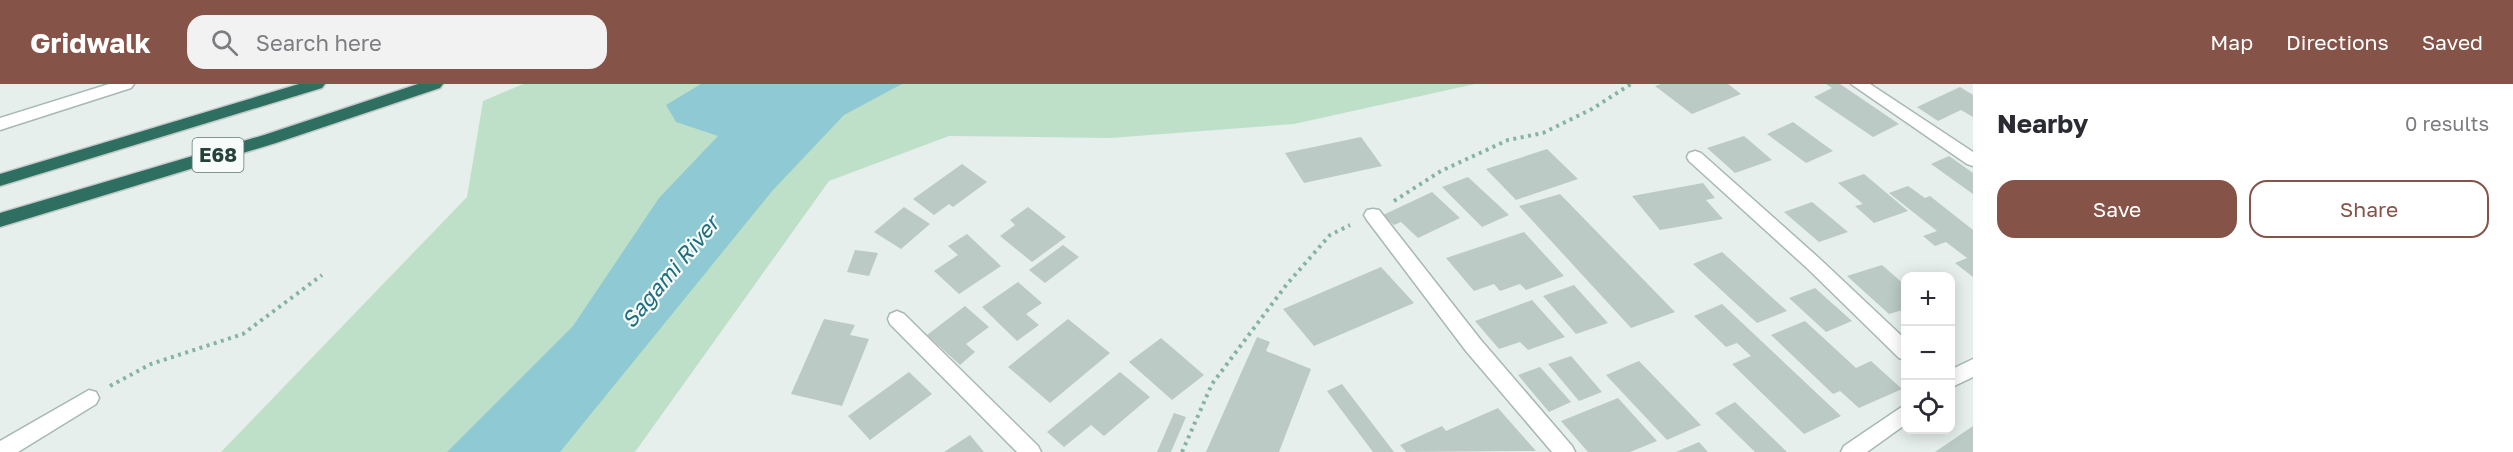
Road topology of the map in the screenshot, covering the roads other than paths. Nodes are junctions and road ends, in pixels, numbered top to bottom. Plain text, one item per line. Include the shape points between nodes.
1 (126, 84) edge
2 (317, 84) edge
3 (435, 84) edge
4 (1859, 84) edge
5 (0, 124) edge
6 (1695, 157) dead end
7 (1973, 160) edge
8 (0, 180) edge
9 (1373, 215) dead end
10 (0, 220) edge
11 (897, 319) dead end
12 (1901, 348) edge
13 (1973, 367) edge
14 (1955, 377) edge
15 (89, 398) road end
16 (1901, 415) edge
17 (0, 452) edge
18 (1031, 452) edge
19 (1565, 452) edge
20 (1851, 452) edge

1 - 5 street
2 - 8 highway, E68
3 - 10 highway, E68 via 270,139
4 - 7 street
6 - 12 street
9 - 19 street via 1473,345
11 - 18 street
13 - 14 street
15 - 17 street
16 - 20 street

